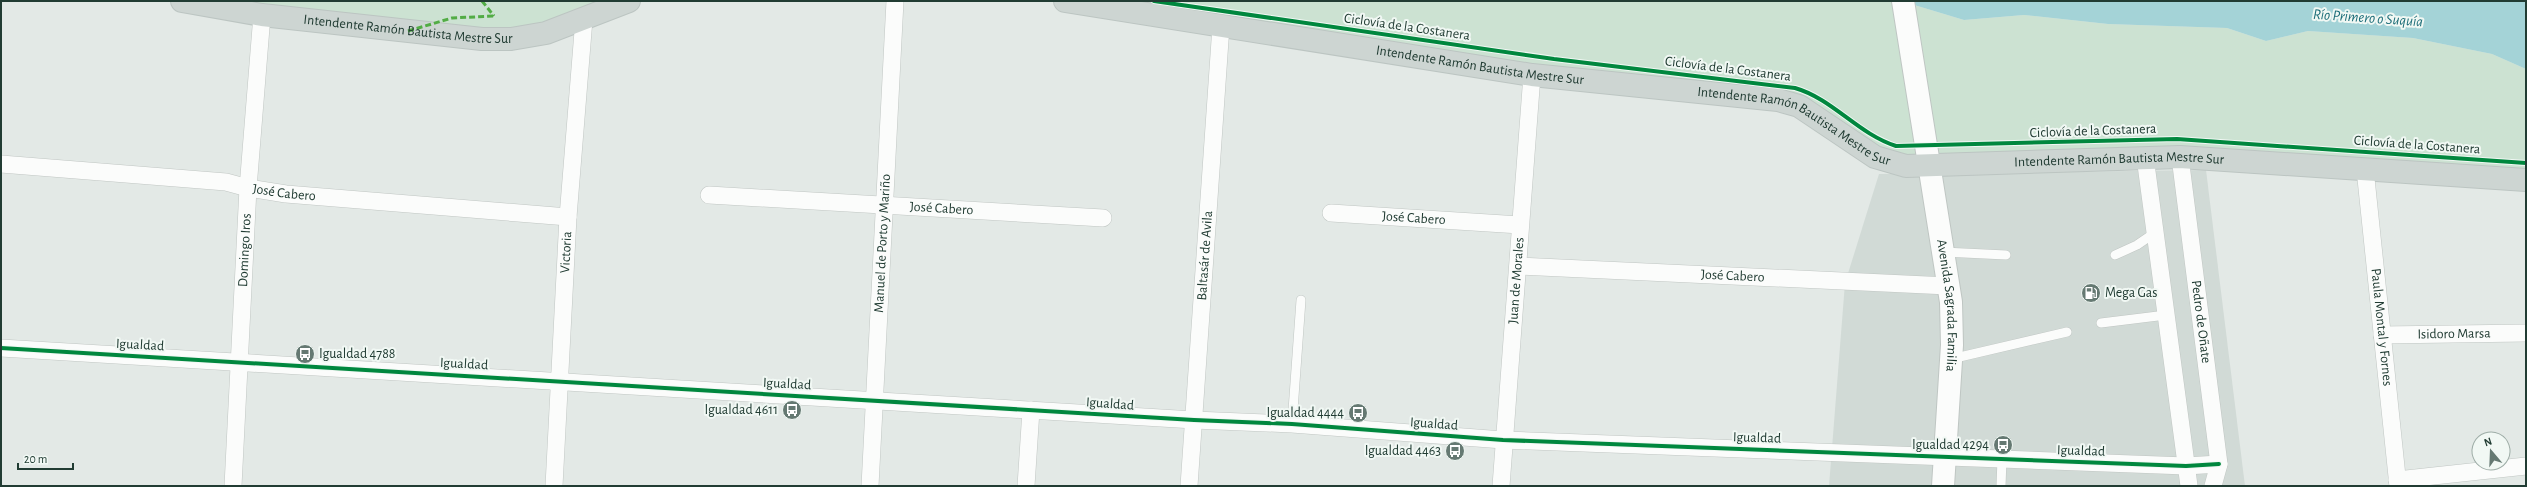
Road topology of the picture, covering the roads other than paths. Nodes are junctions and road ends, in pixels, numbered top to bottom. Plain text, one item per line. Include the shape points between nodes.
1 (182, 1) edge
2 (630, 1) edge
3 (895, 1) edge
4 (1065, 1) edge
5 (1903, 1) edge
6 (262, 15) junction
7 (584, 19) junction
8 (1221, 26) junction
9 (1532, 75) junction
10 (2146, 157) junction
11 (2180, 157) junction
12 (1, 164) edge
13 (1928, 166) junction
14 (2365, 169) junction
15 (2526, 180) edge
16 (248, 188) junction
17 (709, 195) dead end
18 (885, 205) junction
19 (1331, 212) dead end
20 (568, 217) junction
21 (1102, 218) dead end
22 (1520, 225) junction
23 (2156, 232) junction
24 (1943, 252) junction
25 (2006, 255) dead end
26 (2115, 255) dead end
27 (1518, 266) junction
28 (1948, 286) junction
29 (1301, 300) dead end
30 (2166, 315) junction
31 (2101, 323) dead end
32 (2067, 332) dead end
33 (2526, 333) edge
34 (2382, 335) junction
35 (1, 348) edge
36 (1951, 359) junction
37 (240, 362) junction
38 (560, 381) junction
39 (874, 400) junction
40 (1031, 410) junction
41 (1194, 420) junction
42 (1292, 424) junction
43 (1503, 440) junction
44 (1945, 456) junction
45 (2002, 459) junction
46 (2219, 464) junction
47 (2186, 466) junction
48 (2526, 466) edge
49 (2398, 483) edge
50 (232, 486) edge
51 (554, 486) edge
52 (870, 486) edge
53 (1026, 486) edge
54 (1189, 486) edge
55 (1501, 486) edge
56 (1944, 486) edge
57 (2000, 486) edge
58 (2189, 486) edge
59 (2213, 486) edge

1 - 6 main road, Intendente Ramón Bautista Mestre Sur
2 - 7 main road, Intendente Ramón Bautista Mestre Sur
3 - 18 street, Manuel de Porto y Mariño
4 - 8 main road, Intendente Ramón Bautista Mestre Sur
5 - 13 main road, Avenida Sagrada Familia
6 - 7 main road, Intendente Ramón Bautista Mestre Sur via 482,39 511,39 546,34
6 - 16 street, Domingo Iros
7 - 20 street, Victoria
8 - 9 main road, Intendente Ramón Bautista Mestre Sur
8 - 41 street, Baltasár de Avila
9 - 13 main road, Intendente Ramón Bautista Mestre Sur via 1778,100 1799,106 1875,157 1906,166
9 - 22 street, Juan de Morales
10 - 11 main road, Intendente Ramón Bautista Mestre Sur
10 - 13 main road, Intendente Ramón Bautista Mestre Sur
10 - 23 street
11 - 14 main road, Intendente Ramón Bautista Mestre Sur
11 - 46 street, Pedro de Oñate
12 - 16 street, José Cabero via 226,182
13 - 24 main road, Avenida Sagrada Familia
14 - 15 main road, Intendente Ramón Bautista Mestre Sur
14 - 34 street, Paula Montal y Fornes
16 - 20 street, José Cabero via 286,194
16 - 37 street, Domingo Iros
17 - 18 street, José Cabero
18 - 21 street, José Cabero
18 - 39 street, Manuel de Porto y Mariño
19 - 22 street, José Cabero
20 - 38 street, Victoria
22 - 27 street, Juan de Morales
23 - 26 lane via 2137,245
23 - 30 street
24 - 25 lane
24 - 28 main road, Avenida Sagrada Familia
27 - 28 street, José Cabero
27 - 43 street, Juan de Morales
28 - 36 main road, Avenida Sagrada Familia via 1952,320
29 - 42 lane
30 - 31 lane
30 - 47 street
32 - 36 lane
33 - 34 street, Isidoro Marsa
34 - 49 street, Paula Montal y Fornes
35 - 37 street, Igualdad
36 - 44 main road, Avenida Sagrada Familia
37 - 38 street, Igualdad
37 - 50 street, Domingo Iros
38 - 39 street, Igualdad
38 - 51 street, Victoria
39 - 40 street, Igualdad
39 - 52 street, Manuel de Porto y Mariño
40 - 41 street, Igualdad
40 - 53 street
41 - 42 street, Igualdad
41 - 54 street, Baltasár de Avila
42 - 43 street, Igualdad
43 - 44 street, Igualdad
43 - 55 street, Juan de Morales
44 - 45 street, Igualdad
44 - 56 main road, Avenida Sagrada Familia
45 - 47 street, Igualdad
45 - 57 lane
46 - 47 street, Igualdad
46 - 59 street, Pedro de Oñate
47 - 58 street
48 - 49 street

